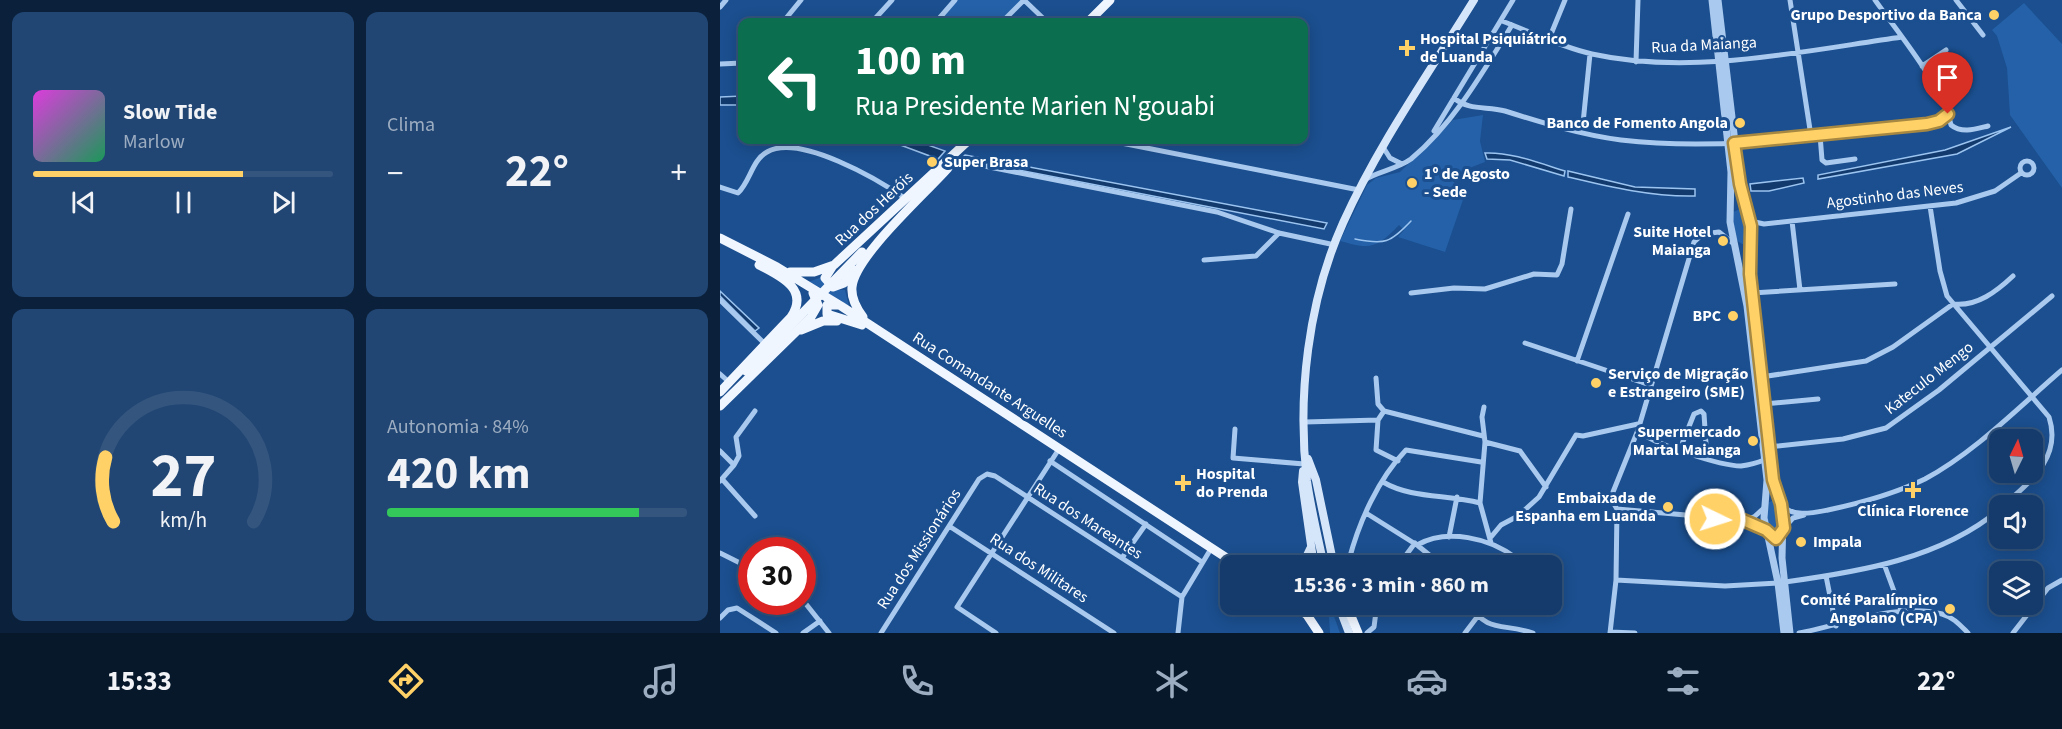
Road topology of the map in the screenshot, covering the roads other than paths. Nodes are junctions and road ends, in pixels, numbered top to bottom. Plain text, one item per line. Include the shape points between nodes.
1 (726, 0) edge
2 (801, 0) edge
3 (892, 0) edge
4 (955, 0) edge
5 (1024, 0) edge
6 (1105, 0) edge
7 (1110, 0) edge
8 (1474, 0) edge
9 (1513, 0) edge
10 (1565, 0) edge
11 (1638, 0) edge
12 (1712, 0) edge
13 (1718, 0) edge
14 (1790, 0) edge
15 (1875, 0) edge
16 (1956, 0) edge
17 (720, 7) edge
18 (786, 18) edge
19 (876, 18) edge
20 (939, 18) edge
21 (1006, 18) edge
22 (1043, 18) edge
23 (1087, 18) edge
24 (1092, 18) edge
25 (1502, 21) junction
26 (1512, 25) junction
27 (1983, 35) dead end
28 (1902, 37) junction
29 (1549, 39) junction
30 (1946, 50) dead end
31 (1798, 51) junction
32 (1590, 54) junction
33 (1722, 60) junction
34 (1636, 62) junction
35 (738, 63) edge
36 (720, 64) edge
37 (1922, 66) junction
38 (1454, 98) junction
39 (1461, 105) junction
40 (1948, 114) junction
41 (1988, 126) dead end
42 (1582, 132) junction
43 (1820, 135) junction
44 (1811, 136) junction
45 (1429, 140) junction
46 (1731, 143) junction
47 (962, 144) edge
48 (969, 144) edge
49 (1126, 144) edge
50 (1383, 147) junction
51 (952, 159) junction
52 (1855, 159) dead end
53 (1402, 164) junction
54 (2021, 173) dead end
55 (1364, 180) junction
56 (720, 187) edge
57 (1359, 190) junction
58 (906, 199) junction
59 (1930, 206) junction
60 (1571, 209) dead end
61 (1747, 211) junction
62 (1628, 214) dead end
63 (1730, 214) junction
64 (1792, 221) junction
65 (1764, 224) junction
66 (1279, 233) junction
67 (720, 238) edge
68 (1752, 242) junction
69 (720, 244) edge
70 (1736, 244) junction
71 (1335, 245) junction
72 (863, 256) junction
73 (1204, 260) dead end
74 (834, 265) junction
75 (777, 267) junction
76 (2013, 276) dead end
77 (802, 282) junction
78 (1895, 284) dead end
79 (1800, 290) junction
80 (1411, 293) dead end
81 (1752, 293) junction
82 (2052, 296) dead end
83 (720, 300) edge
84 (1953, 304) junction
85 (841, 306) junction
86 (877, 332) junction
87 (794, 334) junction
88 (1525, 343) dead end
89 (765, 344) junction
90 (1990, 348) junction
91 (1577, 361) junction
92 (2062, 370) edge
93 (746, 371) junction
94 (720, 374) edge
95 (1761, 377) junction
96 (1376, 378) dead end
97 (729, 382) junction
98 (1650, 385) junction
99 (720, 394) edge
100 (2032, 396) junction
101 (1818, 399) dead end
102 (720, 403) edge
103 (1764, 404) junction
104 (1484, 407) dead end
105 (756, 411) dead end
106 (1383, 411) junction
107 (1378, 420) junction
108 (1305, 422) junction
109 (1638, 427) junction
110 (1235, 429) dead end
111 (1483, 435) junction
112 (2060, 435) dead end
113 (1485, 442) junction
114 (1769, 447) junction
115 (1680, 449) junction
116 (720, 452) edge
117 (1057, 452) junction
118 (1305, 452) junction
119 (1707, 459) junction
120 (1764, 460) junction
121 (1050, 461) junction
122 (1398, 461) junction
123 (1481, 462) junction
124 (2053, 462) dead end
125 (1304, 464) junction
126 (734, 465) junction
127 (979, 479) joint
128 (721, 480) edge
129 (1383, 482) junction
130 (1546, 488) junction
131 (2016, 495) edge
132 (1457, 497) junction
133 (1027, 498) junction
134 (1480, 503) junction
135 (1781, 504) junction
136 (1764, 508) junction
137 (1617, 509) junction
138 (1366, 513) junction
139 (1811, 513) junction
140 (755, 516) dead end
141 (1989, 516) edge
142 (1743, 520) junction
143 (1146, 524) junction
144 (949, 526) junction
145 (1784, 528) junction
146 (1766, 530) junction
147 (1449, 537) junction
148 (1491, 540) junction
149 (1312, 542) junction
150 (1416, 544) junction
151 (1209, 552) junction
152 (720, 553) edge
153 (992, 553) junction
154 (1222, 555) edge
155 (1307, 555) edge
156 (1313, 555) edge
157 (1324, 555) edge
158 (1332, 555) edge
159 (1351, 555) edge
160 (1407, 555) edge
161 (1430, 555) edge
162 (1512, 555) edge
163 (1122, 558) junction
164 (1220, 559) edge
165 (738, 562) edge
166 (1202, 562) junction
167 (1884, 564) junction
168 (1826, 576) junction
169 (1616, 580) junction
170 (2062, 580) edge
171 (1781, 582) junction
172 (1182, 597) junction
173 (1901, 610) junction
174 (815, 615) edge
175 (1306, 615) edge
176 (1344, 615) edge
177 (1348, 615) edge
178 (1376, 615) edge
179 (1473, 615) edge
180 (1478, 615) edge
181 (720, 618) edge
182 (1475, 619) junction
183 (820, 621) junction
184 (1836, 626) junction
185 (1610, 632) edge
186 (776, 633) edge
187 (803, 633) edge
188 (829, 633) edge
189 (881, 633) edge
190 (996, 633) edge
191 (1114, 633) edge
192 (1178, 633) edge
193 (1317, 633) edge
194 (1347, 633) edge
195 (1358, 633) edge
196 (1367, 633) edge
197 (1465, 633) edge
198 (1533, 633) edge
199 (1635, 633) edge
200 (1784, 633) edge
201 (1790, 633) edge
202 (1798, 633) edge
203 (1968, 633) edge
204 (2013, 633) edge

1 - 17 street
2 - 18 street
3 - 19 street
4 - 20 street
5 - 21 street
5 - 22 street
6 - 23 main road
7 - 24 main road
8 - 50 main road
9 - 25 street
10 - 29 street
11 - 34 street
12 - 33 street
13 - 33 street
14 - 31 street
15 - 28 street
16 - 27 street
25 - 26 street, Rua da Maianga
25 - 38 street
26 - 29 street, Rua da Maianga
26 - 39 street
28 - 31 street, Rua da Maianga
28 - 37 street
29 - 32 street, Rua da Maianga
30 - 37 street
31 - 33 street, Rua da Maianga
31 - 44 street
32 - 34 street, Rua da Maianga
32 - 42 street
33 - 34 street, Rua da Maianga
33 - 46 street
35 - 36 street
37 - 40 street
38 - 39 street
38 - 45 street
39 - 42 street via 1498,109
39 - 45 street
40 - 41 street via 1957,130
40 - 43 street via 1927,124
42 - 46 street via 1656,144
43 - 44 street
43 - 52 street via 1822,160 1826,163
44 - 46 street
45 - 53 street
46 - 61 street
46 - 63 street
47 - 51 main road, Rua dos Heróis
48 - 51 main road, Rua dos Heróis
49 - 57 street
50 - 53 street via 1390,158
50 - 55 main road
51 - 58 main road, Rua dos Heróis
51 - 66 street via 1217,212
51 - 72 main road, Rua dos Heróis
51 - 72 main road, Rua dos Heróis
53 - 55 street
54 - 59 street, Agostinho das Neves via 1995,191
55 - 57 main road
56 - 58 street via 738,193 761,156 781,147 857,168
57 - 71 main road
58 - 74 main road, Rua dos Heróis
59 - 64 street, Agostinho das Neves
59 - 84 street via 1943,289
60 - 80 street via 1557,275 1534,274 1485,289
61 - 63 street via 1738,207
61 - 65 street via 1755,222
61 - 68 street
62 - 91 street
63 - 70 street
64 - 65 street, Agostinho das Neves
64 - 79 street
65 - 68 street via 1755,230
66 - 71 street
66 - 73 street via 1257,256
67 - 75 main road, Rua Comandante Arguelles
68 - 70 street via 1745,249
68 - 81 street
69 - 89 main road via 782,276 795,290 793,313
70 - 98 street via 1719,232 1703,234 1694,242
70 - 120 street
71 - 108 main road via 1320,290 1311,336
72 - 74 main road via 837,287 830,286 825,278
72 - 86 main road, Rua dos Heróis via 852,287 853,297 862,316
72 - 93 main road, bridge
74 - 75 main road, Rua dos Heróis via 805,273
75 - 77 main road, Rua Comandante Arguelles
76 - 84 street via 1990,295 1963,305
77 - 85 main road, Rua Comandante Arguelles
77 - 87 main road via 813,292 818,305
78 - 79 street
79 - 81 street
81 - 95 street
82 - 90 street, Kateculo Mengo
83 - 89 street
84 - 90 street
84 - 95 street via 1893,347 1866,361
85 - 86 main road, Rua Comandante Arguelles
85 - 86 main road via 829,304 826,314
86 - 87 main road via 839,321 817,323
86 - 117 main road, Rua Comandante Arguelles
86 - 154 main road, Rua Comandante Arguelles
87 - 102 main road
88 - 91 street
89 - 97 main road
90 - 100 street
90 - 114 street, Kateculo Mengo via 1886,428 1843,439
91 - 98 street
92 - 100 street
93 - 99 main road
93 - 102 main road
94 - 97 street
95 - 103 street
96 - 106 street via 1378,404
97 - 99 main road
98 - 109 street
100 - 112 street
100 - 139 street via 1926,478 1861,503
101 - 103 street
103 - 114 street
104 - 111 street
105 - 126 street via 736,437 739,456
106 - 107 street
106 - 111 street
107 - 108 street
107 - 122 street via 1376,450
108 - 118 main road
109 - 115 street via 1647,438
109 - 130 street via 1576,435
109 - 137 street via 1613,492
110 - 125 street via 1233,458
111 - 113 street
113 - 123 street
113 - 130 street via 1520,451
114 - 135 street
115 - 119 street
115 - 119 street via 1694,414 1701,411
116 - 126 street
117 - 121 street
117 - 151 main road, Rua Comandante Arguelles
118 - 125 main road
118 - 157 main road
118 - 158 main road via 1316,480
119 - 120 street via 1739,466
120 - 136 street
121 - 133 street
121 - 143 street
122 - 123 street via 1408,449
122 - 129 street
123 - 134 street
124 - 131 street
125 - 149 main road via 1302,482
126 - 128 street
127 - 133 street, Rua dos Mareantes via 993,475
127 - 144 street, Rua dos Missionários
128 - 140 street
129 - 132 street via 1402,492
129 - 138 street
130 - 148 street via 1532,505 1501,525
132 - 134 street
132 - 147 street
133 - 153 street
133 - 163 street, Rua dos Mareantes
134 - 148 street
135 - 136 street via 1771,499
135 - 139 street via 1794,513
135 - 145 street
136 - 142 street
136 - 146 street
137 - 142 street
137 - 169 street
138 - 150 street
138 - 159 street
139 - 145 street via 1793,518
141 - 167 street via 1947,542
142 - 146 street
143 - 163 street
143 - 166 street
144 - 153 street, Rua dos Militares
144 - 189 street, Rua dos Missionários
145 - 146 street via 1776,539
145 - 171 street
146 - 171 street
147 - 148 street
147 - 150 street
148 - 162 street
149 - 155 main road
149 - 156 main road
150 - 160 street
150 - 161 street
151 - 164 main road, Rua Comandante Arguelles
151 - 166 street
152 - 165 street
153 - 190 street via 957,607
153 - 191 street, Rua dos Militares
163 - 172 street, Rua dos Mareantes
166 - 172 street
167 - 168 street
167 - 173 street
168 - 171 street
168 - 184 street
169 - 171 street via 1725,586
169 - 185 street
170 - 204 street via 2048,588
171 - 200 street
171 - 201 street
172 - 192 street
173 - 184 street
173 - 203 street via 1942,614
174 - 183 street
175 - 193 main road
176 - 194 main road
177 - 195 main road
178 - 196 street via 1374,627
179 - 182 street
180 - 182 street
181 - 186 street via 728,609 736,608
182 - 197 street
182 - 198 street via 1491,630
183 - 187 street
183 - 188 street
184 - 202 street
185 - 199 street

